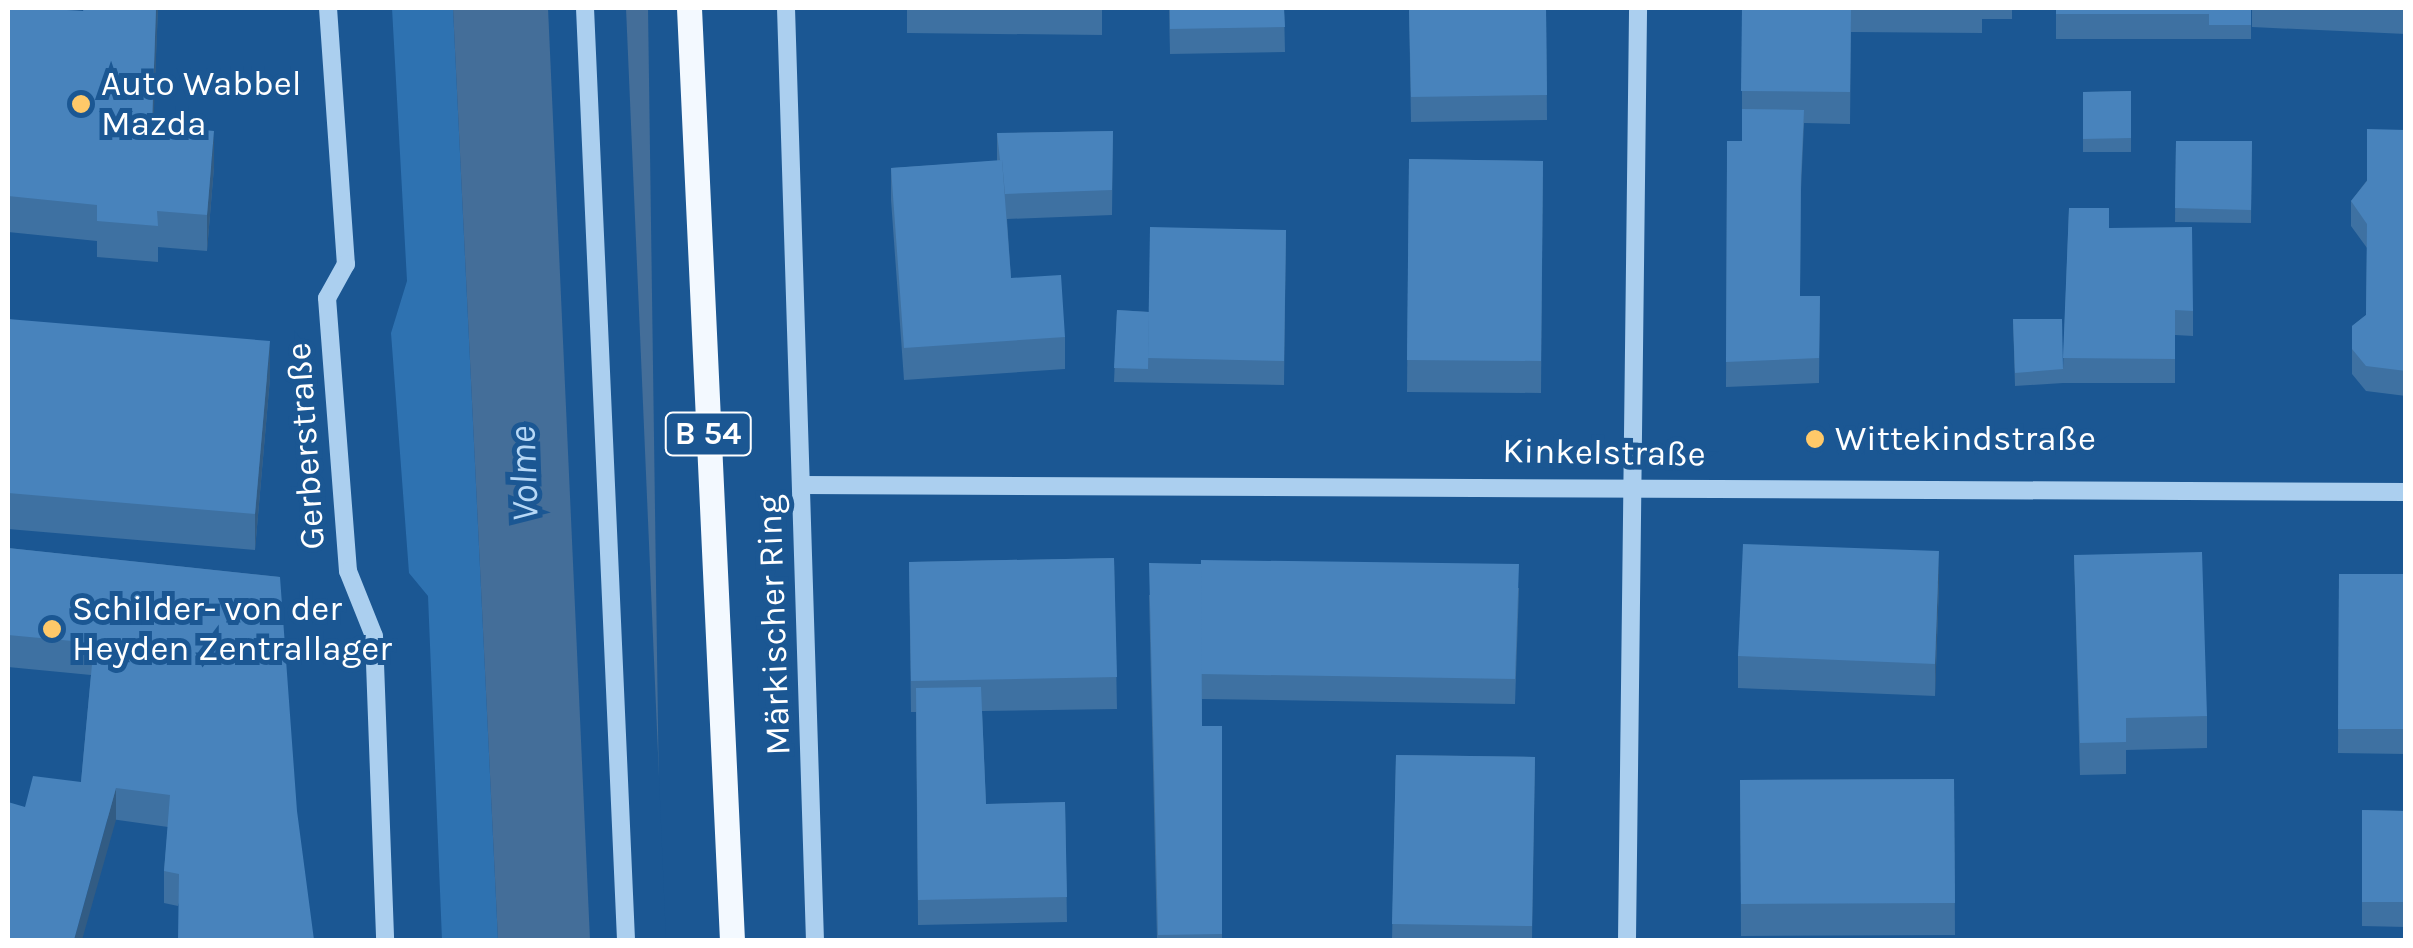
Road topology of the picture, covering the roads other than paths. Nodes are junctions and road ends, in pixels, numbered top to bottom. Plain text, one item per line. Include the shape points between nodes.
1 (328, 8) edge
2 (585, 8) edge
3 (689, 8) edge
4 (786, 8) edge
5 (1638, 8) edge
6 (802, 484) junction
7 (1626, 486) junction
8 (2406, 492) edge
9 (385, 940) edge
10 (626, 940) edge
11 (732, 940) edge
12 (816, 940) edge
13 (1627, 940) edge

1 - 9 street, Gerberstraße via 346,264 327,298 348,571 374,636
2 - 10 street
3 - 11 main road, B 54
4 - 6 street, Märkischer Ring
5 - 7 street
6 - 7 street, Kinkelstraße
6 - 12 street, Märkischer Ring
7 - 8 street, Kinkelstraße
7 - 13 street

